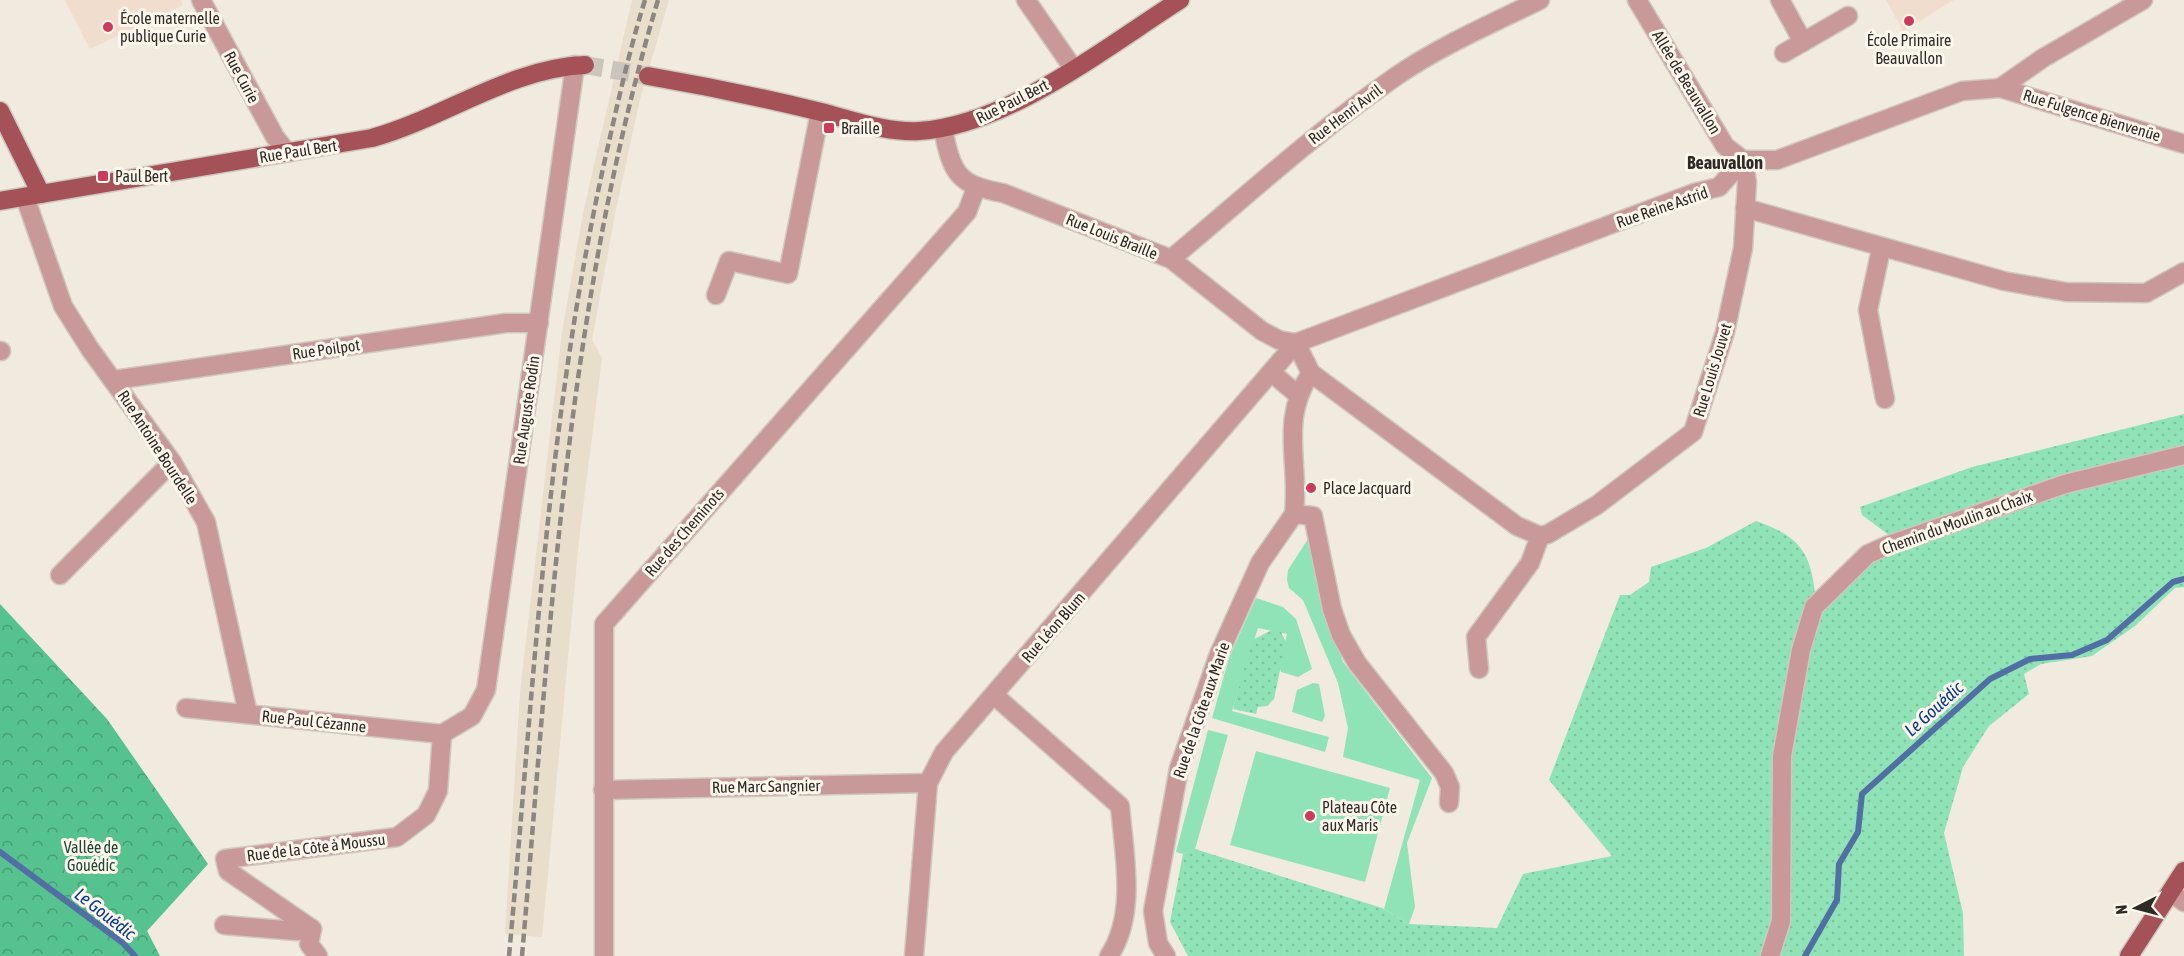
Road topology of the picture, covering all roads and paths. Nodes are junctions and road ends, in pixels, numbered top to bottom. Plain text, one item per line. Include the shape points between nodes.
1 (201, 0) edge
2 (1026, 0) edge
3 (1180, 0) edge
4 (1540, 0) edge
5 (1637, 0) edge
6 (1780, 0) edge
7 (2143, 0) edge
8 (1848, 16) dead end
9 (1803, 42) junction
10 (1784, 53) dead end
11 (580, 65) joint
12 (1073, 68) junction
13 (648, 76) tunnel mouth
14 (2000, 88) junction
15 (0, 111) edge
16 (820, 112) junction
17 (942, 129) junction
18 (2184, 144) edge
19 (287, 152) junction
20 (1743, 160) junction
21 (976, 188) junction
22 (33, 195) junction
23 (0, 201) edge
24 (1745, 208) junction
25 (1881, 249) junction
26 (1171, 259) junction
27 (2184, 272) edge
28 (716, 295) dead end
29 (539, 323) junction
30 (1296, 343) junction
31 (1272, 372) junction
32 (1311, 373) junction
33 (114, 380) junction
34 (1298, 395) junction
35 (1885, 399) dead end
36 (2184, 455) edge
37 (172, 462) junction
38 (1294, 514) junction
39 (1540, 536) junction
40 (60, 575) dead end
41 (1479, 669) dead end
42 (994, 695) junction
43 (186, 708) dead end
44 (248, 714) junction
45 (442, 734) junction
46 (928, 783) junction
47 (603, 790) junction
48 (1449, 803) dead end
49 (2184, 871) edge
50 (2177, 897) edge
51 (224, 925) dead end
52 (312, 929) junction
53 (318, 956) edge
54 (604, 956) edge
55 (914, 956) edge
56 (1108, 956) edge
57 (1166, 956) edge
58 (1770, 956) edge
59 (2129, 956) edge

1 - 19 street, Rue Curie via 275,137
2 - 12 street
3 - 12 main road, Rue Paul Bert
4 - 26 street, Rue Henri Avril via 1396,76 1312,138
5 - 20 street, Allée de Beauvallon via 1725,146
6 - 9 street
7 - 14 street via 2043,58
8 - 9 street
9 - 10 street
11 - 19 main road, Rue Paul Bert via 536,72 397,131 345,144
11 - 29 street, Rue Auguste Rodin
12 - 17 main road, Rue Paul Bert via 1025,98
13 - 16 main road, Rue Paul Bert
14 - 18 street, Rue Fulgence Bienvenüe
14 - 20 street via 1962,91 1777,160
15 - 22 main road
16 - 17 main road, Rue Paul Bert via 888,129
16 - 28 street via 788,274 729,261
17 - 21 street via 956,169 962,179
19 - 22 main road, Rue Paul Bert
20 - 24 street, Rue Louis Jouvet via 1747,182
20 - 30 street, Rue Reine Astrid via 1719,187 1694,193
21 - 26 street, Rue Louis Braille via 1003,193
21 - 47 street, Rue des Cheminots via 967,212 604,624
22 - 23 main road, Rue Paul Bert
22 - 33 street, Rue Antoine Bourdelle via 63,306
24 - 25 street
24 - 39 street, Rue Louis Jouvet via 1743,248 1725,332 1692,432 1597,506
25 - 27 street via 2004,281 2066,292 2146,293
25 - 35 street via 1868,310
26 - 30 street, Rue Louis Braille via 1262,331
29 - 33 street, Rue Poilpot via 506,323
29 - 45 street, Rue Auguste Rodin via 486,690 472,716
30 - 31 street, Rue Léon Blum
30 - 32 street
31 - 34 street
31 - 42 street, Rue Léon Blum
32 - 34 street
32 - 39 street via 1516,526
33 - 37 street, Rue Antoine Bourdelle
34 - 38 street via 1292,415
36 - 58 street, Chemin du Moulin au Chaix via 2065,484 1886,546 1868,554 1814,607 1801,650 1782,756 1781,921
37 - 40 street
37 - 44 street, Rue Antoine Bourdelle via 206,522
38 - 48 street via 1313,516 1341,635 1357,663 1444,773 1450,786
38 - 57 street, Rue de la Côte aux Marie via 1260,563 1219,654 1179,768 1153,911 1158,943
39 - 41 street via 1530,563 1476,637
42 - 46 street, Rue Léon Blum via 944,752
42 - 56 street via 1120,806 1127,885 1120,938
43 - 44 street, Rue Paul Cézanne
44 - 45 street, Rue Paul Cézanne
45 - 52 street, Rue de la Côte à Moussu via 438,791 426,815 398,837 225,859 228,871
46 - 47 street, Rue Marc Sangnier
46 - 55 street, Rue Léon Blum
47 - 54 street, Rue des Cheminots
49 - 50 main road
50 - 59 main road
51 - 52 street
52 - 53 street via 309,944

